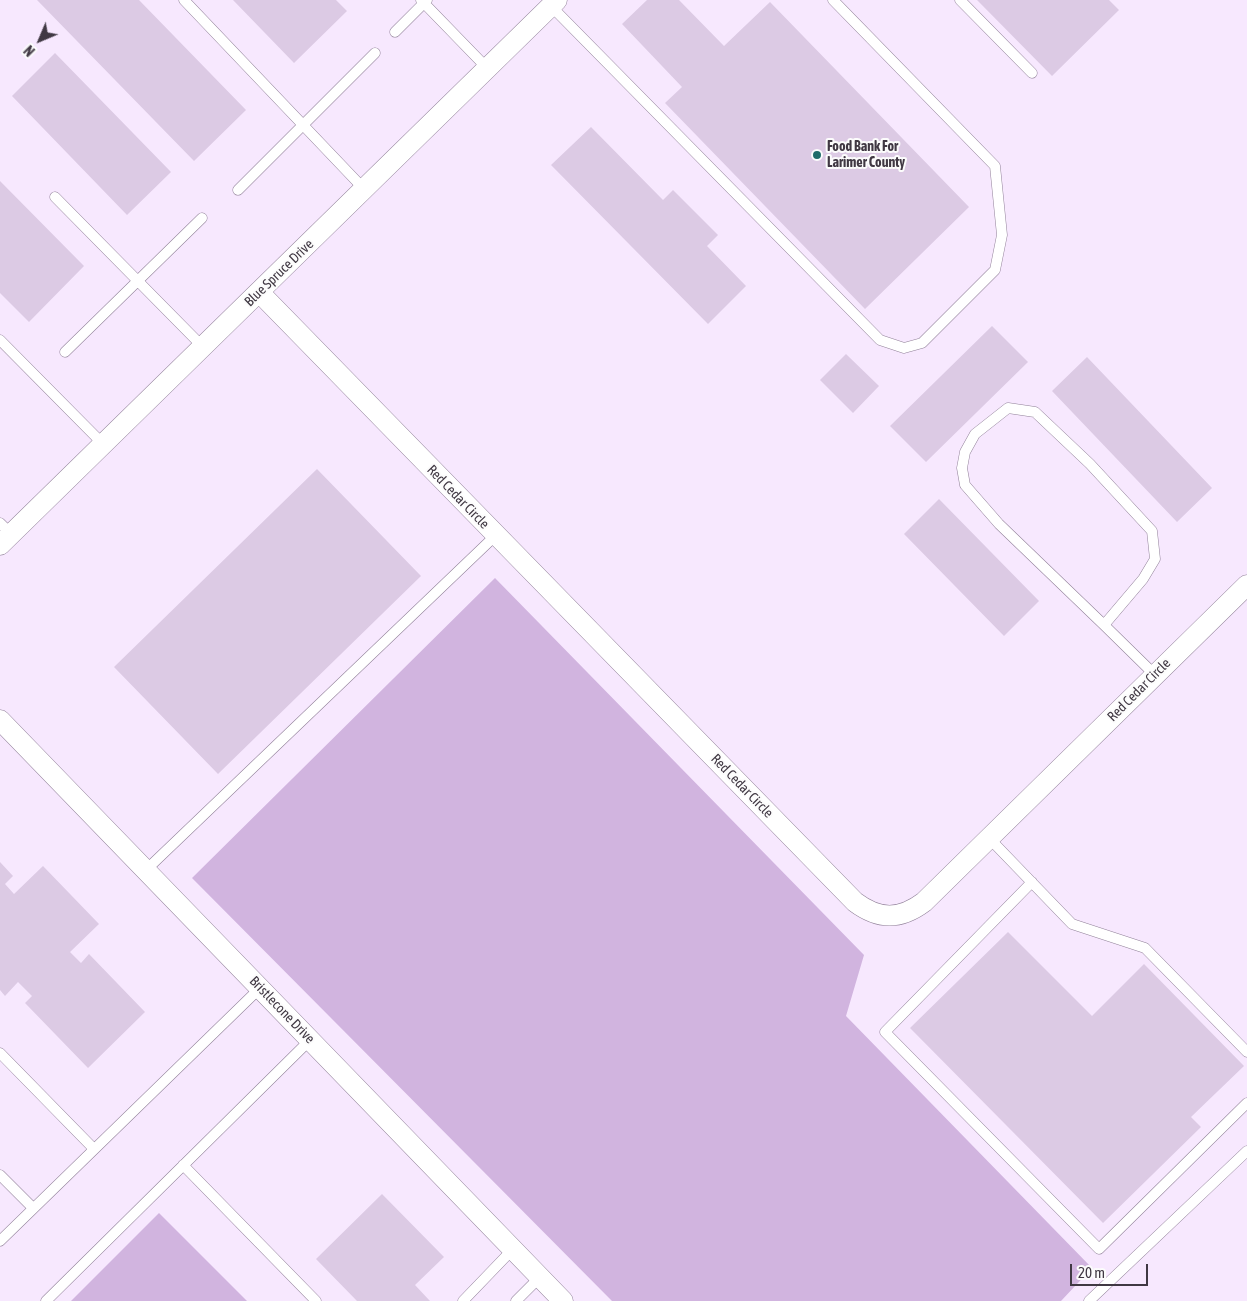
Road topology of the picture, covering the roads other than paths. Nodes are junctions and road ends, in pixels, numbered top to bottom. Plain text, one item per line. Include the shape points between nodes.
1 (184, 0) edge
2 (833, 0) edge
3 (960, 0) edge
4 (424, 1) edge
5 (554, 3) edge
6 (395, 32) dead end
7 (375, 53) dead end
8 (487, 68) junction
9 (1032, 72) dead end
10 (303, 125) junction
11 (364, 189) junction
12 (238, 190) dead end
13 (55, 197) dead end
14 (202, 218) dead end
15 (138, 280) junction
16 (259, 292) junction
17 (0, 340) edge
18 (203, 347) junction
19 (65, 352) dead end
20 (103, 444) junction
21 (4, 534) edge
22 (496, 535) junction
23 (1247, 585) edge
24 (1104, 625) junction
25 (1156, 675) junction
26 (0, 720) edge
27 (989, 838) junction
28 (146, 870) junction
29 (1032, 882) junction
30 (260, 988) junction
31 (310, 1040) junction
32 (1247, 1052) edge
33 (0, 1053) edge
34 (1247, 1102) edge
35 (94, 1149) junction
36 (1247, 1151) edge
37 (183, 1165) junction
38 (0, 1175) edge
39 (33, 1208) junction
40 (0, 1241) edge
41 (513, 1248) junction
42 (540, 1277) junction
43 (46, 1301) edge
44 (316, 1301) edge
45 (463, 1301) edge
46 (516, 1301) edge
47 (563, 1301) edge
48 (1089, 1301) edge

1 - 10 lane
2 - 5 lane via 995,166 1002,235 995,270 922,343 904,348 880,340
3 - 9 lane
4 - 6 lane
4 - 8 lane
5 - 8 street, Blue Spruce Drive
7 - 10 lane
8 - 11 street, Blue Spruce Drive
10 - 11 lane
10 - 12 lane
11 - 16 street, Blue Spruce Drive
13 - 15 lane
14 - 15 lane
15 - 18 lane
15 - 19 lane
16 - 18 street, Blue Spruce Drive
16 - 22 street, Red Cedar Circle
17 - 20 lane
18 - 20 street, Blue Spruce Drive
20 - 21 street, Blue Spruce Drive
22 - 27 street, Red Cedar Circle via 864,908 884,916 895,916 916,908
22 - 28 lane
23 - 25 street, Red Cedar Circle
24 - 24 lane via 999,524 965,485 962,468 965,452 975,434 1008,408 1035,412 1090,464 1152,531 1155,559 1143,580
24 - 25 lane
25 - 27 street, Red Cedar Circle
26 - 28 street, Bristlecone Drive
27 - 29 lane
28 - 30 street, Bristlecone Drive
29 - 32 lane via 1072,924 1145,948
29 - 34 lane via 885,1032 1099,1249
30 - 31 street, Bristlecone Drive
30 - 35 lane
31 - 37 lane
31 - 41 street, Bristlecone Drive
33 - 35 lane
35 - 39 lane
36 - 48 lane
37 - 43 lane
37 - 44 lane
38 - 39 lane
39 - 40 lane
41 - 42 street, Bristlecone Drive
41 - 45 lane
42 - 46 lane
42 - 47 street, Bristlecone Drive

